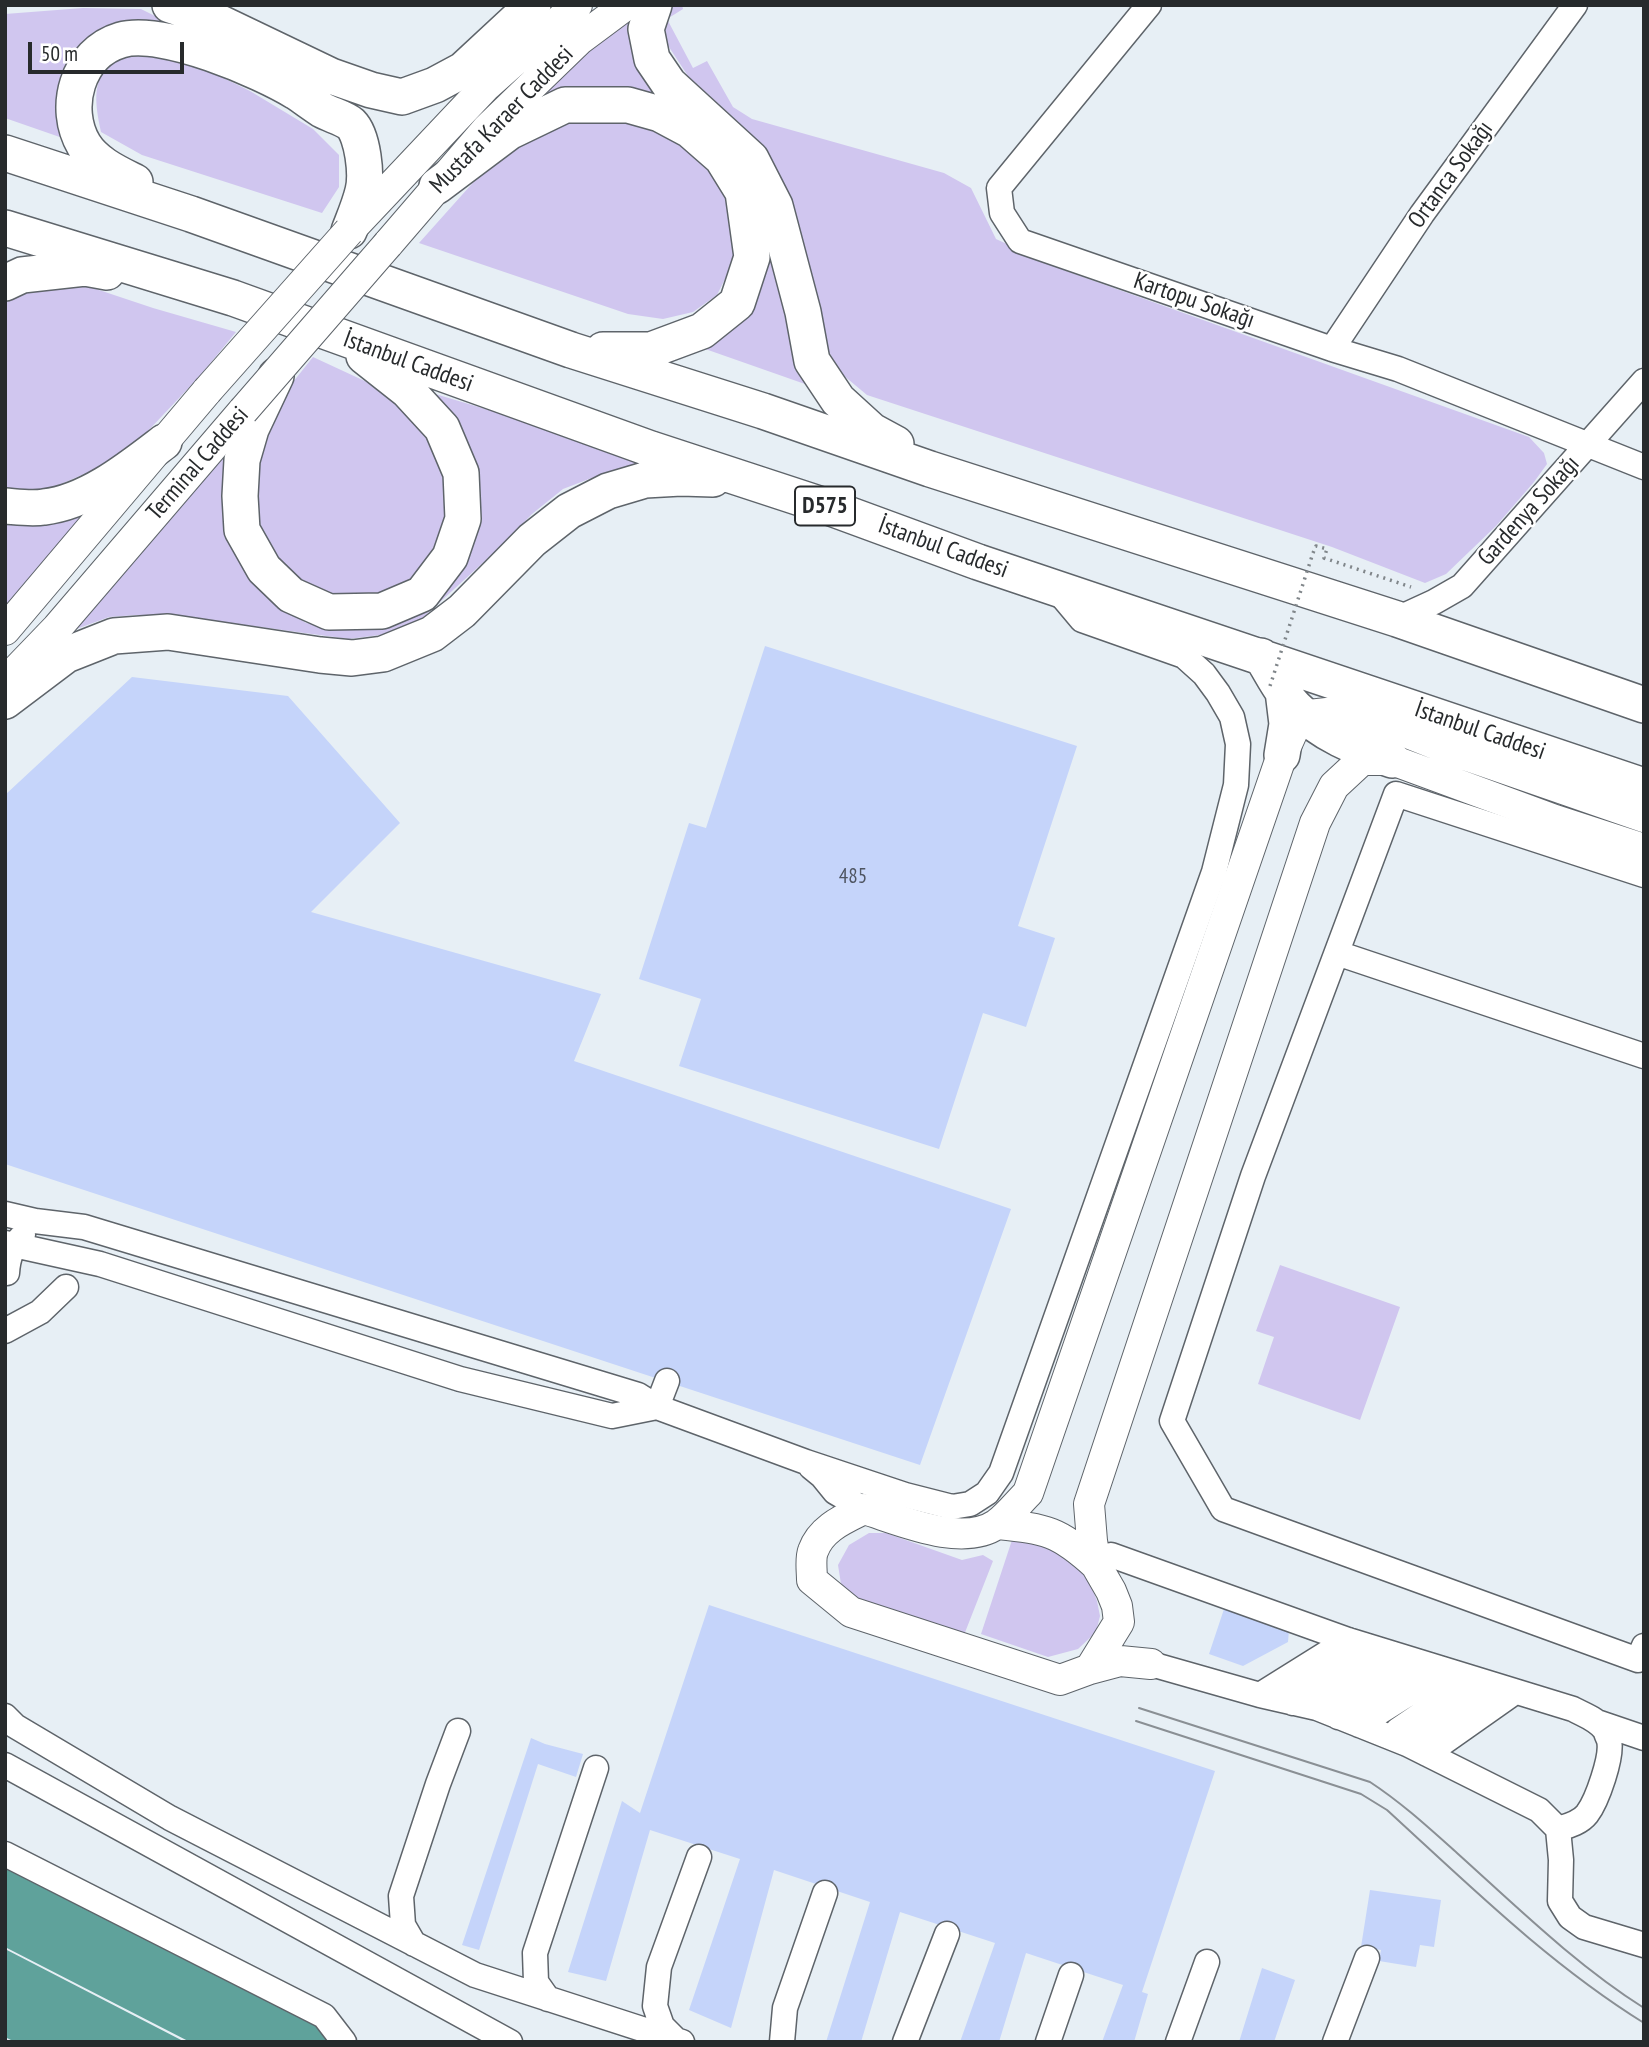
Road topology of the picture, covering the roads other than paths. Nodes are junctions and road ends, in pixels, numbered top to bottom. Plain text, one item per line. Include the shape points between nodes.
1 (170, 5) edge
2 (533, 5) edge
3 (577, 5) edge
4 (626, 5) edge
5 (654, 5) edge
6 (1149, 5) edge
7 (1575, 5) edge
8 (5, 153) edge
9 (437, 186) junction
10 (5, 228) edge
11 (349, 231) junction
12 (289, 249) junction
13 (5, 284) edge
14 (233, 298) junction
15 (339, 337) junction
16 (1332, 349) junction
17 (570, 350) junction
18 (281, 367) joint
19 (1644, 381) edge
20 (247, 420) junction
21 (164, 442) junction
22 (1588, 444) junction
23 (1644, 467) edge
24 (958, 477) junction
25 (749, 481) junction
26 (5, 506) edge
27 (1055, 587) junction
28 (1397, 619) junction
29 (5, 630) edge
30 (1271, 677) junction
31 (5, 682) edge
32 (5, 701) edge
33 (1644, 705) edge
34 (1306, 717) junction
35 (1282, 755) junction
36 (1392, 760) junction
37 (1644, 786) edge
38 (1644, 817) edge
39 (1644, 849) edge
40 (1644, 875) edge
41 (1337, 953) junction
42 (1644, 1056) edge
43 (5, 1214) edge
44 (34, 1221) junction
45 (9, 1244) edge
46 (7, 1273) edge
47 (66, 1287) dead end
48 (5, 1331) edge
49 (653, 1390) junction
50 (806, 1462) junction
51 (864, 1509) junction
52 (998, 1524) junction
53 (1096, 1565) junction
54 (1119, 1622) junction
55 (1348, 1640) junction
56 (1644, 1646) edge
57 (1374, 1648) junction
58 (1410, 1659) junction
59 (1151, 1664) junction
60 (1090, 1669) junction
61 (1446, 1670) junction
62 (1494, 1685) junction
63 (1260, 1695) junction
64 (1293, 1703) junction
65 (5, 1716) edge
66 (1338, 1717) junction
67 (1597, 1722) junction
68 (458, 1731) dead end
69 (1644, 1738) edge
70 (1407, 1745) junction
71 (5, 1765) edge
72 (596, 1768) dead end
73 (1558, 1829) junction
74 (5, 1854) edge
75 (699, 1857) dead end
76 (825, 1893) dead end
77 (947, 1934) dead end
78 (414, 1944) junction
79 (1644, 1945) edge
80 (1367, 1958) dead end
81 (1207, 1962) dead end
82 (1071, 1975) dead end
83 (548, 1998) junction
84 (679, 2040) edge
85 (344, 2042) edge
86 (510, 2042) edge
87 (782, 2042) edge
88 (905, 2042) edge
89 (1048, 2042) edge
90 (1178, 2042) edge
91 (1335, 2042) edge

1 - 2 highway via 212,19 331,76 402,97 463,70
3 - 11 main road, Mustafa Karaer Caddesi via 486,86
4 - 9 main road, Mustafa Karaer Caddesi via 579,40 487,129
5 - 24 highway via 646,29 652,59 669,84 751,159 775,206 812,361 838,400 872,431
6 - 16 street, Kartopu Sokağı via 999,188 1002,213 1020,241
7 - 16 street, Ortanca Sokağı via 1422,214
8 - 12 highway
9 - 17 highway via 509,132 565,105 628,105 660,114 690,130 722,158 743,192 752,257 737,303 702,331 652,350
9 - 18 main road, Mustafa Karaer Caddesi, bridge
10 - 14 highway, İstanbul Caddesi / D575
11 - 12 highway via 364,189 364,163 351,124 227,59 143,38 121,40 102,50 80,74 74,92 77,129 85,147 105,166 133,181
11 - 21 main road, Terminal Caddesi, bridge
12 - 17 highway
13 - 14 highway via 22,275 85,268
14 - 15 highway, İstanbul Caddesi / D575
15 - 20 highway via 407,390 442,428 461,473 463,519 450,556 422,594 382,611 329,612 291,595 264,569 243,530 240,496
15 - 25 highway, İstanbul Caddesi / D575
16 - 22 street, Kartopu Sokağı via 1398,369
17 - 24 highway
18 - 20 highway, bridge
19 - 22 street, Gardenya Sokağı
20 - 31 main road, Terminal Caddesi
21 - 26 highway via 115,479 82,496 44,508
21 - 29 main road, Terminal Caddesi
22 - 23 street, Kartopu Sokağı
22 - 28 street, Gardenya Sokağı via 1462,586
24 - 28 highway
25 - 27 highway, İstanbul Caddesi / D575
25 - 32 highway via 645,480 608,491 569,511 532,540 432,634 383,654 352,658 320,655 168,632 114,636 66,655
27 - 30 highway, İstanbul Caddesi / D575
27 - 50 street via 1082,620 1184,656 1204,674 1232,717 1238,744 1236,785 1214,872 1001,1473 987,1493 970,1504 952,1507
28 - 33 highway
30 - 34 highway
30 - 35 highway via 1287,724
30 - 37 highway, İstanbul Caddesi / D575
34 - 35 main road via 1299,721
34 - 36 highway via 1339,739
34 - 38 main road via 1336,712 1375,720
35 - 52 main road via 1028,1493
36 - 39 main road
36 - 53 main road via 1362,760 1334,786 1315,823 1089,1504
40 - 41 street via 1396,794
41 - 42 street
41 - 56 street via 1253,1176 1172,1421 1223,1509 1638,1660
43 - 44 street
44 - 45 street
44 - 49 street via 84,1227
45 - 46 street
45 - 49 street via 100,1264 460,1378 612,1416
47 - 48 street via 40,1312
49 - 50 street
50 - 51 street via 835,1492
51 - 52 main road via 935,1531 965,1534
51 - 60 main road via 823,1534 812,1553 812,1580 851,1612 1060,1680
52 - 53 main road via 1055,1533
53 - 54 main road via 1111,1591
53 - 55 street via 1111,1555
54 - 59 main road via 1130,1647
54 - 60 main road
55 - 57 street
55 - 63 street
57 - 58 street
57 - 64 street
58 - 61 street
58 - 66 street
59 - 60 main road via 1120,1661
59 - 63 street
61 - 62 street
61 - 66 street
62 - 67 street via 1573,1709
62 - 70 street
62 - 70 street
63 - 64 street
64 - 66 street
65 - 78 street via 170,1818
66 - 70 street
67 - 69 street
67 - 73 street via 1609,1740 1609,1751 1597,1795 1587,1814
68 - 78 street via 401,1896 403,1926
70 - 73 street via 1539,1810
71 - 86 street
72 - 83 street via 534,1953 536,1982
73 - 79 street via 1560,1901 1570,1917 1584,1927
74 - 85 street via 324,2016
75 - 84 street via 659,1967 655,2006 663,2026
76 - 87 street via 785,2008
77 - 88 street
78 - 83 street via 475,1975
80 - 91 street
81 - 90 street
82 - 89 street
83 - 84 street

